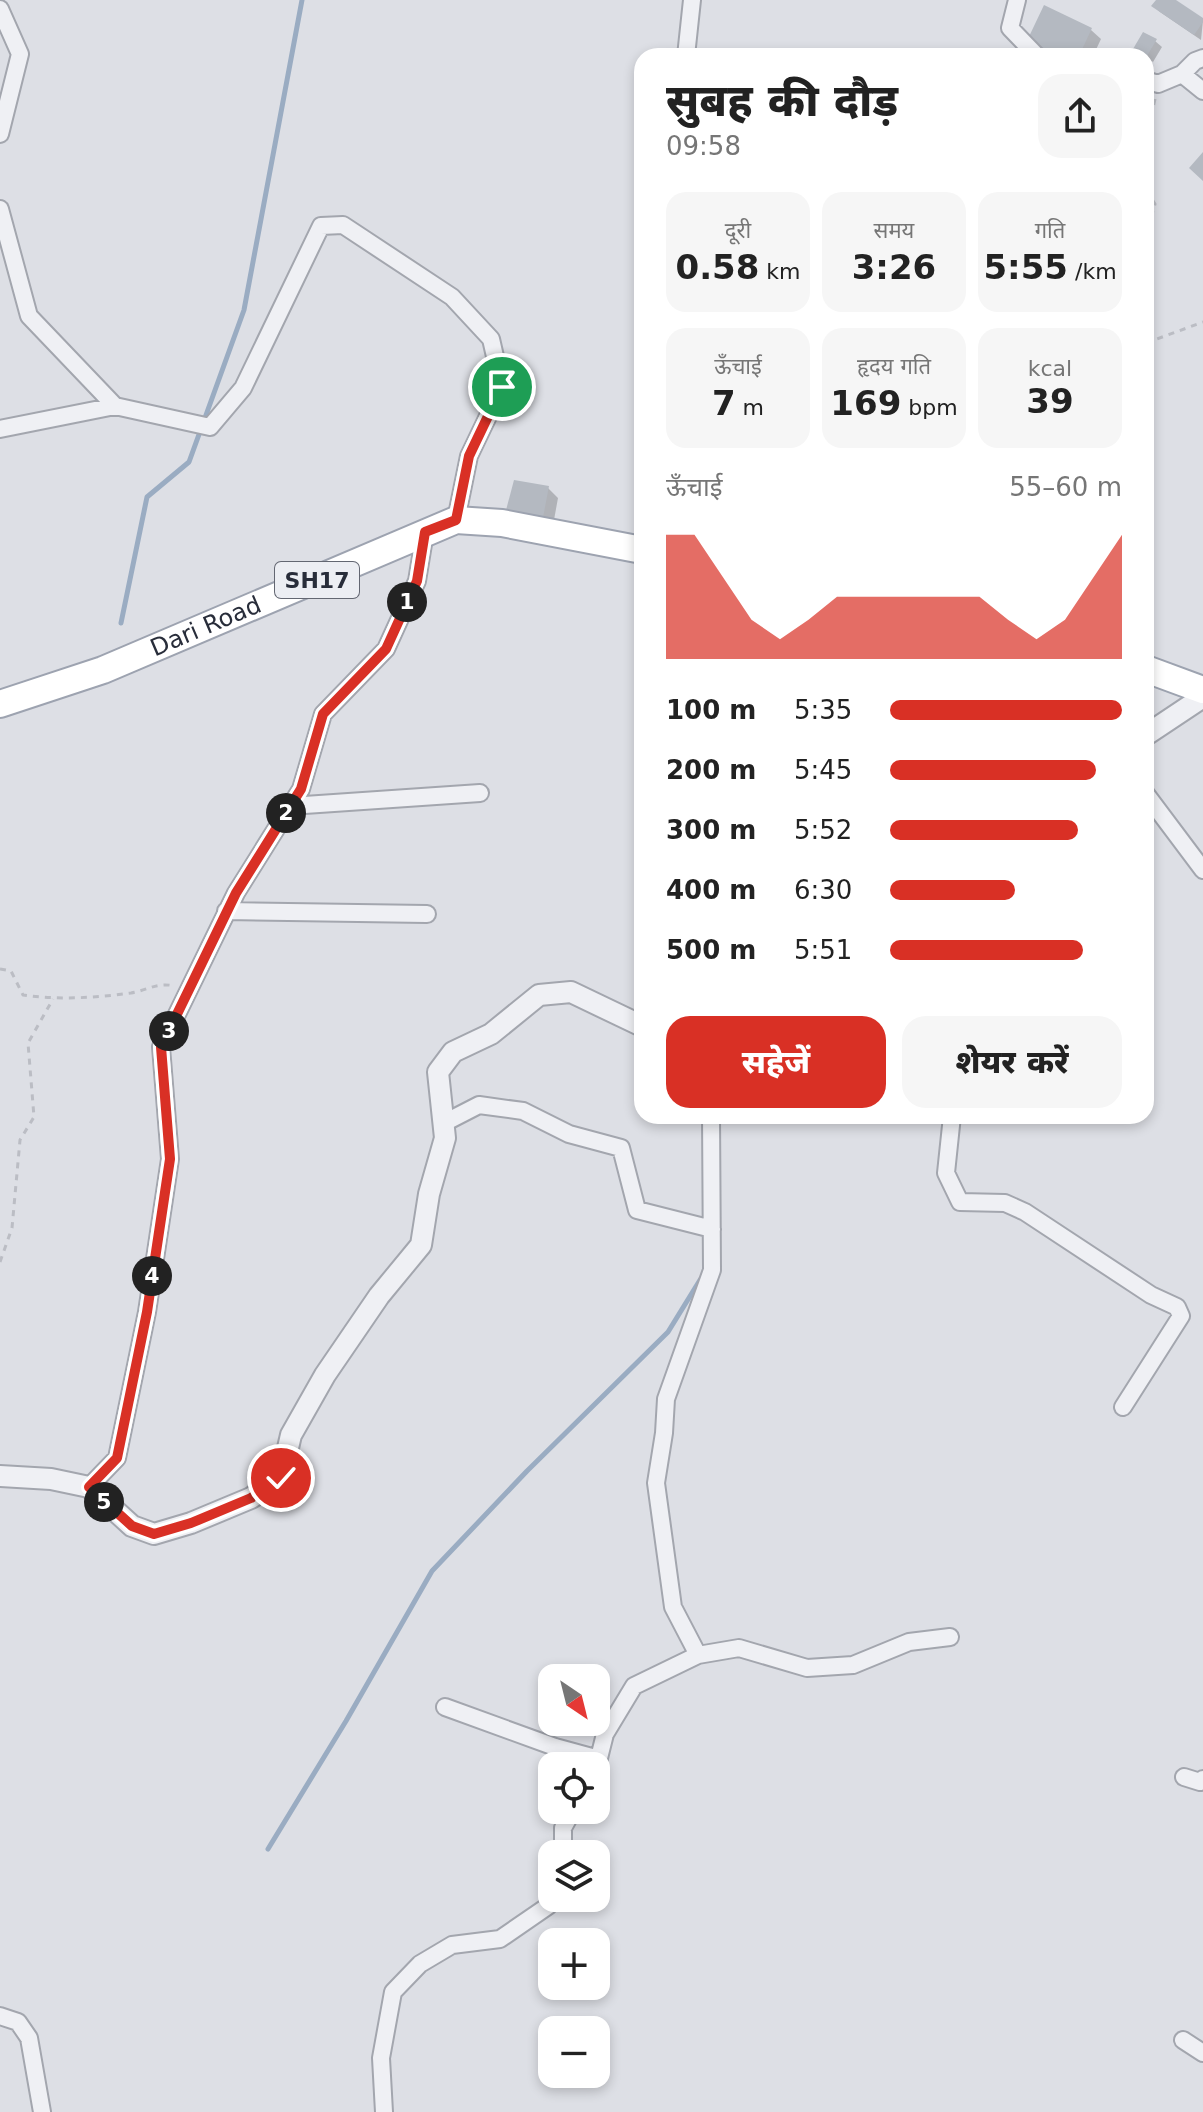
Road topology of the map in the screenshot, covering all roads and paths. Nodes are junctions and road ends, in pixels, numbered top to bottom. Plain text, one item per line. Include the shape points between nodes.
1 (692, 0) edge
2 (1017, 0) edge
3 (0, 9) edge
4 (687, 48) edge
5 (1029, 48) edge
6 (1203, 58) edge
7 (1182, 74) junction
8 (1154, 81) edge
9 (1203, 91) edge
10 (0, 134) edge
11 (0, 209) edge
12 (6, 252) edge
13 (1203, 322) edge
14 (1154, 340) edge
15 (115, 406) junction
16 (0, 429) edge
17 (456, 520) junction
18 (425, 532) junction
19 (634, 548) edge
20 (1154, 672) edge
21 (1203, 690) edge
22 (1203, 697) edge
23 (0, 704) edge
24 (1154, 730) edge
25 (480, 793) dead end
26 (1154, 805) edge
27 (290, 806) junction
28 (1203, 870) edge
29 (226, 911) junction
30 (427, 914) dead end
31 (0, 969) edge
32 (189, 989) junction
33 (53, 999) junction
34 (634, 1022) edge
35 (444, 1123) junction
36 (711, 1124) edge
37 (951, 1124) edge
38 (712, 1229) junction
39 (0, 1262) edge
40 (1123, 1407) dead end
41 (0, 1476) edge
42 (89, 1487) junction
43 (950, 1637) dead end
44 (698, 1655) junction
45 (445, 1707) dead end
46 (567, 1752) edge
47 (600, 1752) edge
48 (1184, 1777) dead end
49 (1203, 1779) edge
50 (539, 1912) edge
51 (0, 2016) edge
52 (1183, 2040) dead end
53 (1203, 2053) edge
54 (42, 2112) edge
55 (384, 2112) edge

1 - 4 street
2 - 5 street via 1010,28
3 - 10 street via 20,54
6 - 7 street
7 - 8 street
7 - 9 street
11 - 12 street
12 - 15 street via 29,316
13 - 14 path
15 - 16 street
15 - 17 street via 210,427 243,388 321,226 343,225 452,297 491,339 502,387 469,456
17 - 18 main road, Dari Road / SH17
17 - 19 main road, Dari Road / SH17 via 502,523
18 - 23 main road, Dari Road / SH17 via 103,670
18 - 27 street via 417,581 386,649 323,714 301,789
20 - 21 main road
22 - 24 street
25 - 27 street
26 - 28 street
27 - 29 street
29 - 30 street
29 - 32 street
31 - 33 path via 11,971 23,995
32 - 33 path via 162,983 134,993
32 - 42 street via 161,1047 170,1159 147,1312 117,1458
33 - 39 path via 28,1043 34,1117 20,1140 12,1228
34 - 35 street via 571,992 539,995 491,1034 453,1052 438,1072
35 - 38 street via 479,1105 523,1111 569,1134 621,1148 637,1210
35 - 42 street via 421,1245 325,1375 291,1435 281,1478 251,1498 154,1534 132,1526
36 - 38 street
37 - 40 street via 946,1173 960,1202 1005,1203 1025,1212 1177,1307 1181,1316
38 - 44 street via 712,1270 666,1399 656,1483 673,1607
41 - 42 street
43 - 44 street via 909,1642 853,1665 807,1668 739,1648
44 - 47 street via 634,1686
45 - 46 street
48 - 49 street
50 - 55 street via 500,1939 452,1945 420,1964 393,1992 381,2058
51 - 54 street via 18,2022 29,2038
52 - 53 street

